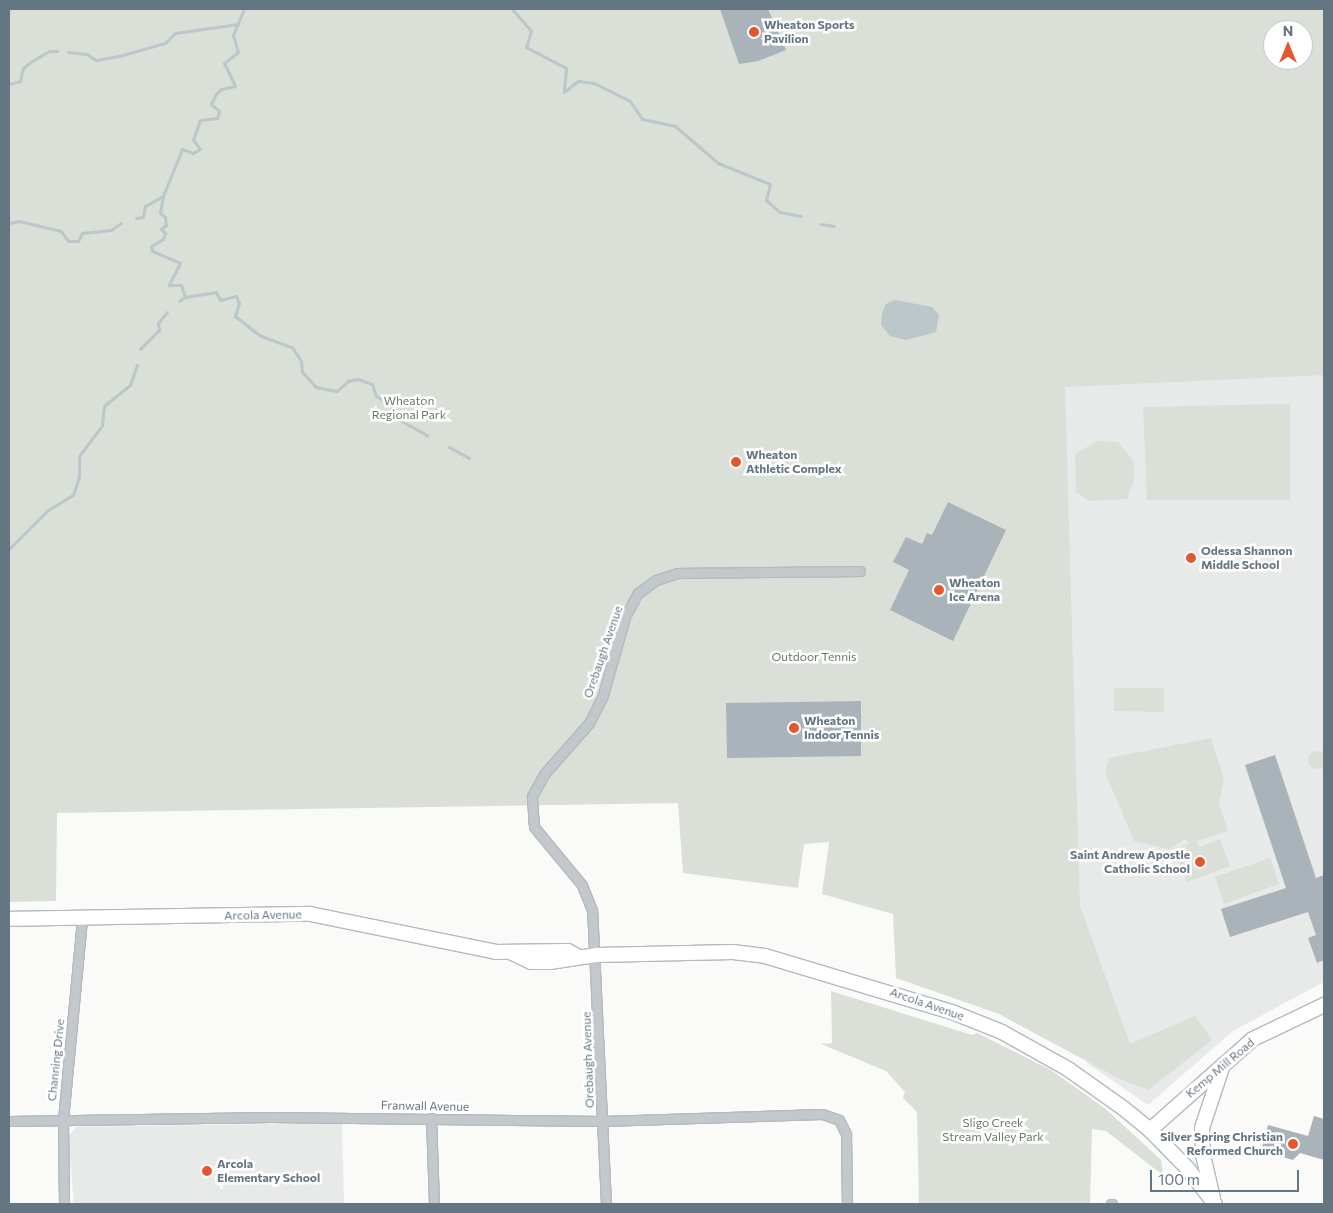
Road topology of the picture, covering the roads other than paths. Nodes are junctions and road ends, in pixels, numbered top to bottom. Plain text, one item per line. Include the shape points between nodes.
1 (860, 571) dead end
2 (82, 918) junction
3 (9, 919) edge
4 (597, 955) junction
5 (1324, 1005) edge
6 (1225, 1062) junction
7 (432, 1118) junction
8 (63, 1120) junction
9 (9, 1121) edge
10 (603, 1121) junction
11 (1150, 1130) junction
12 (64, 1204) edge
13 (434, 1204) edge
14 (606, 1204) edge
15 (847, 1204) edge
16 (1214, 1204) edge

1 - 4 street, Orebaugh Avenue via 678,573 656,580 638,593 625,617 603,695 594,713 545,772 532,796 534,827 582,885 592,910
2 - 3 street, Arcola Avenue
2 - 4 street, Arcola Avenue via 310,914 512,953 568,951 577,956
2 - 8 street, Channing Drive
4 - 10 street, Orebaugh Avenue
4 - 11 street, Arcola Avenue via 733,952 765,956 910,998 1002,1032 1068,1069
5 - 6 street, Kemp Mill Road via 1253,1039
6 - 11 street, Kemp Mill Road
6 - 16 street via 1202,1128 1203,1155
7 - 8 street, Franwall Avenue
7 - 10 street, Franwall Avenue
7 - 13 street
8 - 9 street, Franwall Avenue
8 - 12 street, Channing Drive
10 - 14 street, Orebaugh Avenue
10 - 15 street, Franwall Avenue via 822,1114 839,1120 846,1134
11 - 16 street, Arcola Avenue

